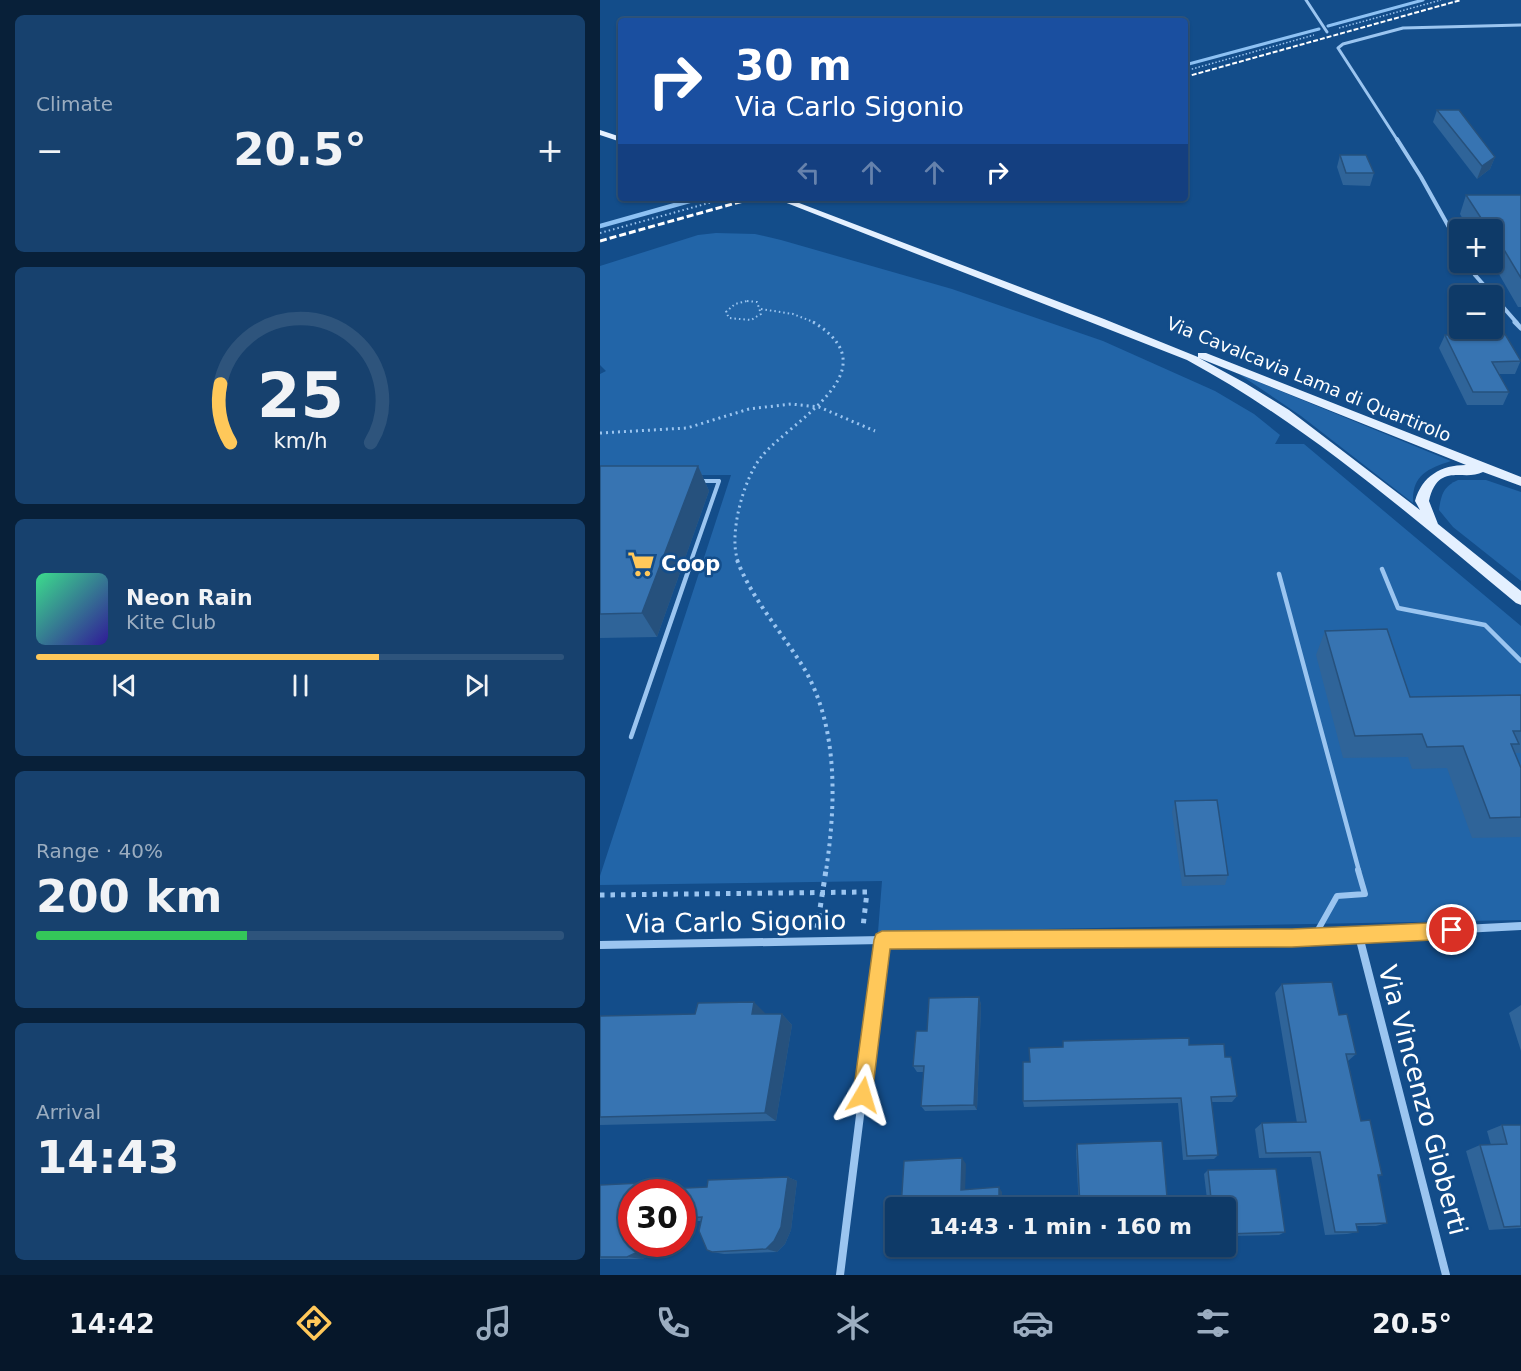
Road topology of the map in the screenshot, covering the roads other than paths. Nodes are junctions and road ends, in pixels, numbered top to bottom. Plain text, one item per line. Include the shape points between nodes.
1 (1306, 0) edge
2 (1521, 25) edge
3 (1327, 32) dead end
4 (600, 132) edge
5 (618, 139) edge
6 (786, 201) edge
7 (1449, 227) edge
8 (1474, 273) edge
9 (1100, 321) junction
10 (1521, 328) edge
11 (1514, 478) edge
12 (695, 481) edge
13 (1447, 538) junction
14 (1382, 568) dead end
15 (1279, 574) dead end
16 (1521, 599) edge
17 (1521, 661) edge
18 (631, 737) dead end
19 (1521, 926) edge
20 (1359, 936) junction
21 (1314, 937) junction
22 (882, 940) junction
23 (600, 945) edge
24 (840, 1275) edge
25 (1446, 1275) edge

1 - 3 street
2 - 7 street via 1403,28 1338,48
4 - 5 main road
6 - 9 main road, Via Cavalcavia Lama di Quartirolo
8 - 10 street
9 - 11 main road, Via Cavalcavia Lama di Quartirolo via 1234,367
9 - 13 main road, Via Cavalcavia Lama di Quartirolo via 1191,358 1241,385 1285,413
11 - 13 main road, Via Cavalcavia Lama di Quartirolo via 1456,469 1429,484 1423,506
12 - 18 lane via 719,481
13 - 16 main road, Via Cavalcavia Lama di Quartirolo
14 - 17 lane via 1398,608 1485,625
15 - 21 lane via 1365,894 1337,896
19 - 20 street, Via Carlo Sigonio
20 - 21 street, Via Carlo Sigonio
20 - 25 street, Via Vincenzo Gioberti
21 - 22 street, Via Carlo Sigonio
22 - 23 street, Via Carlo Sigonio
22 - 24 street

